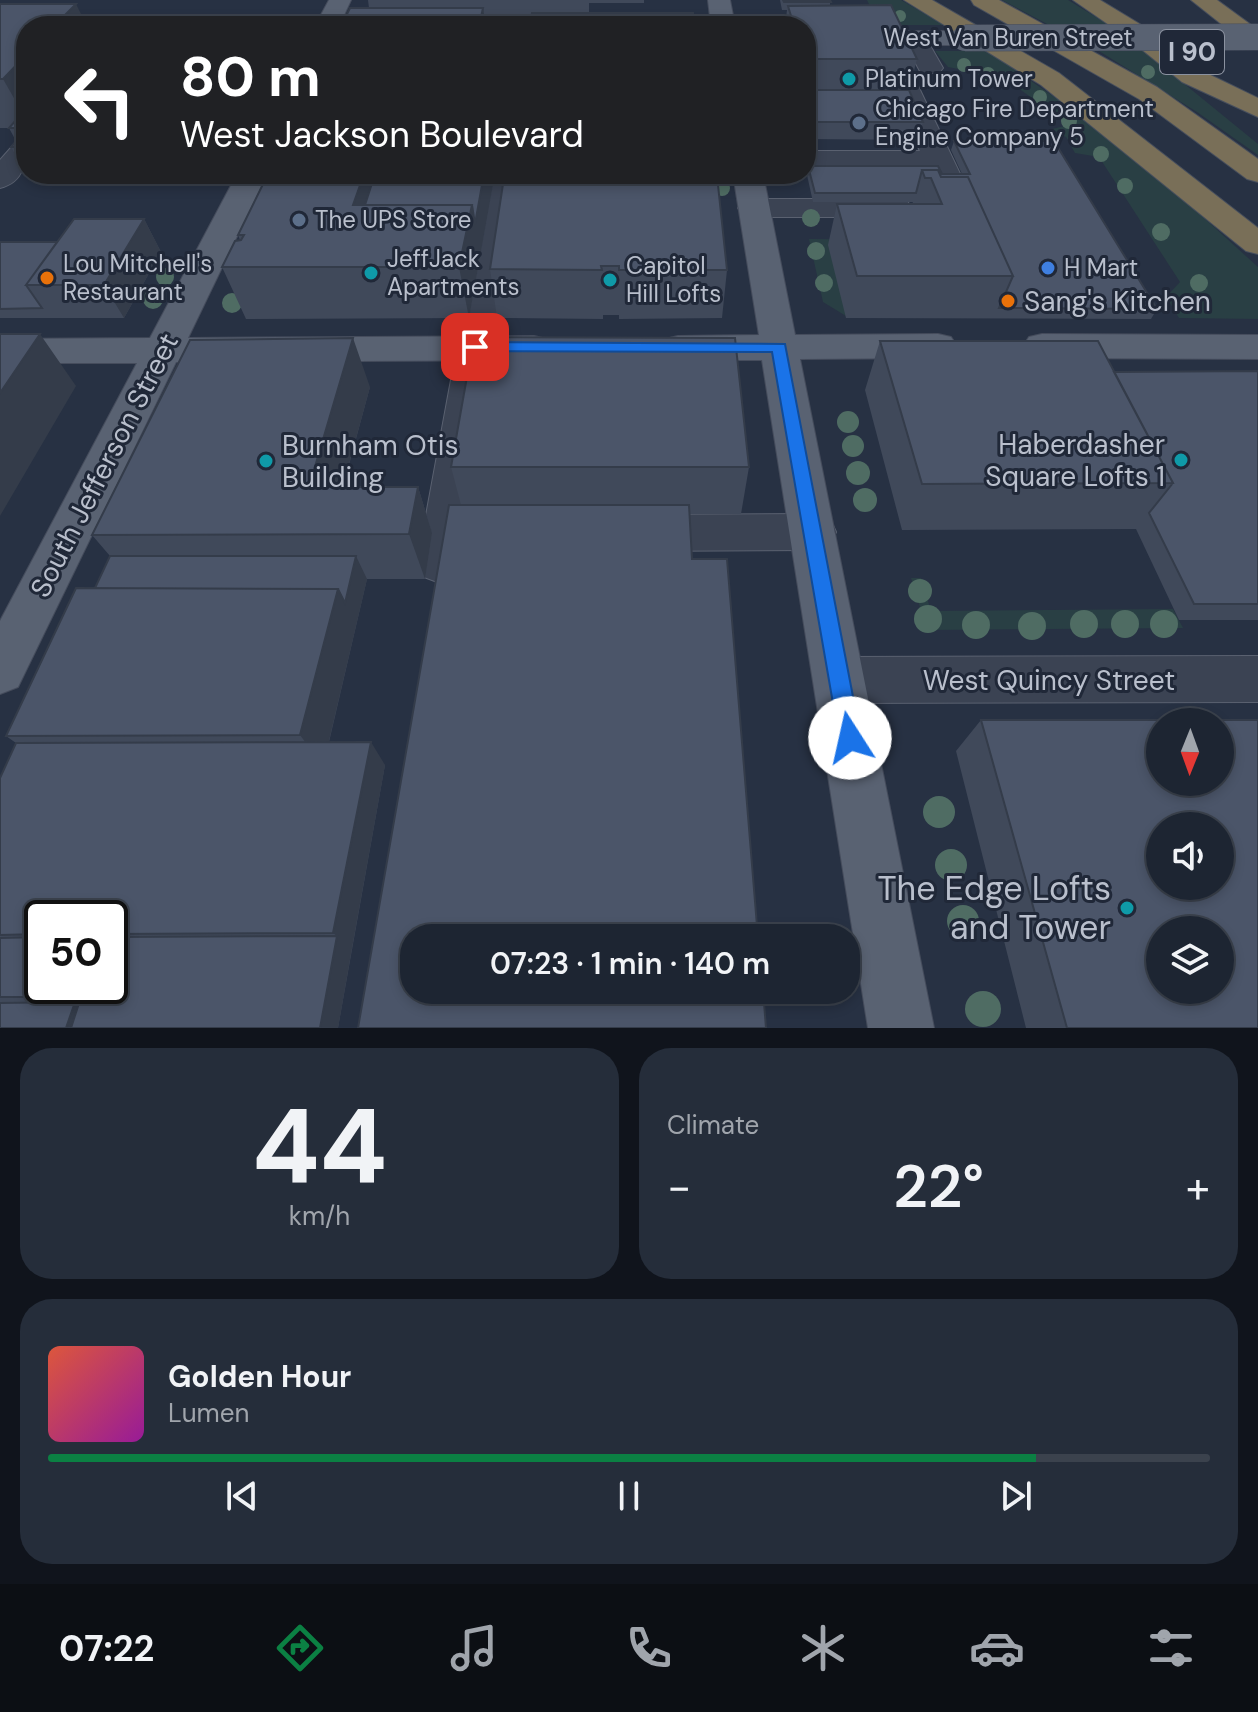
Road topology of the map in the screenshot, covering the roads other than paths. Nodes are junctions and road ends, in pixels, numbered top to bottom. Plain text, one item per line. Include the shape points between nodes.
1 (915, 0) edge
2 (960, 0) edge
3 (982, 0) edge
4 (1084, 0) edge
5 (1126, 0) edge
6 (1202, 0) edge
7 (816, 38) edge
8 (883, 38) junction
9 (914, 38) junction
10 (1258, 39) edge
11 (930, 68) dead end
12 (1258, 107) edge
13 (16, 160) edge
14 (816, 161) edge
15 (1258, 173) edge
16 (0, 179) edge
17 (502, 184) edge
18 (245, 187) edge
19 (752, 195) edge
20 (275, 200) edge
21 (719, 202) edge
22 (928, 208) edge
23 (1258, 232) edge
24 (1258, 244) edge
25 (965, 346) edge
26 (1013, 346) edge
27 (475, 347) junction
28 (779, 347) junction
29 (1258, 347) edge
30 (567, 348) edge
31 (644, 348) edge
32 (0, 351) edge
33 (162, 351) junction
34 (814, 532) junction
35 (445, 533) junction
36 (492, 533) edge
37 (586, 533) edge
38 (432, 611) edge
39 (0, 671) edge
40 (1258, 679) edge
41 (840, 680) junction
42 (901, 1028) edge

1 - 24 highway via 1050,79
2 - 23 highway via 1121,110
3 - 15 highway via 1148,93
4 - 12 highway via 1191,76
5 - 12 highway, I 90
6 - 10 highway, I 90
7 - 8 main road, West Van Buren Street
8 - 9 main road, West Van Buren Street
8 - 14 street via 943,170
9 - 10 main road, West Van Buren Street, bridge
9 - 11 street
13 - 16 street
17 - 27 street
18 - 20 street
18 - 33 main road, South Jefferson Street
19 - 21 street
19 - 22 street
19 - 28 main road
25 - 28 main road
26 - 29 main road
27 - 30 main road
27 - 33 main road
27 - 35 street
28 - 31 main road
28 - 34 main road
32 - 33 main road
33 - 39 main road, South Jefferson Street
34 - 37 street
34 - 41 main road
35 - 36 street
35 - 38 street
40 - 41 street, West Quincy Street
41 - 42 main road

